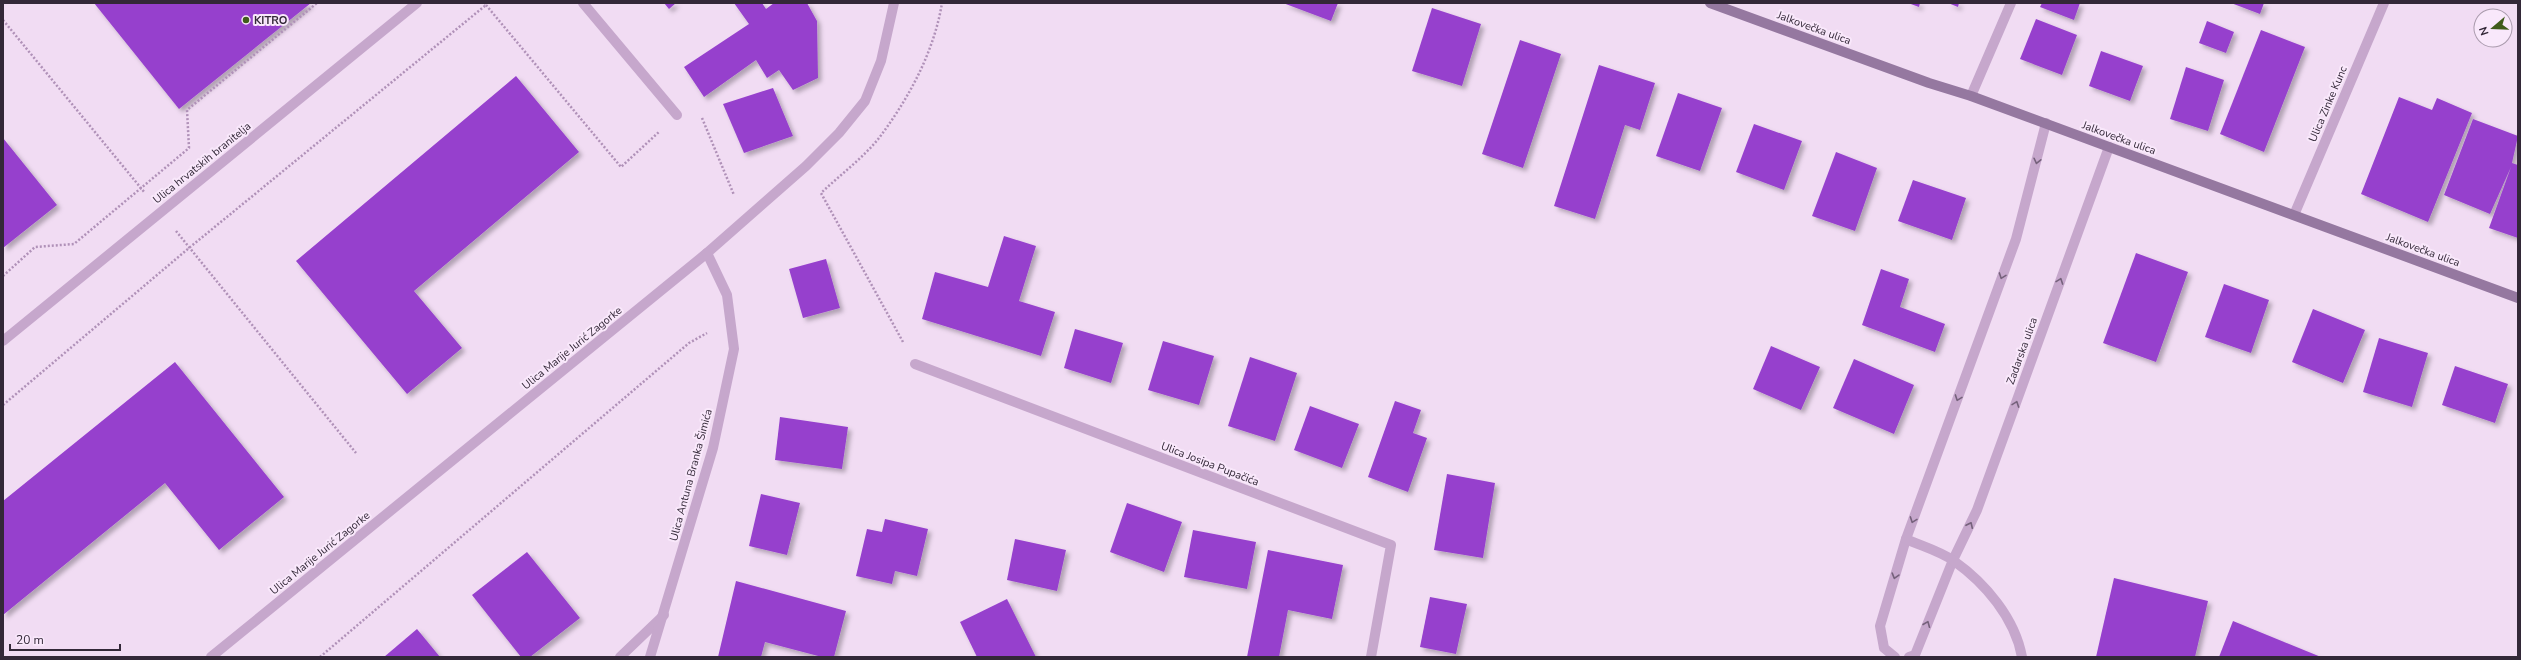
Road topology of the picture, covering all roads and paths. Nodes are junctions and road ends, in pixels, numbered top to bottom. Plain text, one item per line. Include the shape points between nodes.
1 (316, 3) edge
2 (417, 3) edge
3 (583, 3) edge
4 (890, 3) edge
5 (894, 3) edge
6 (942, 3) edge
7 (1710, 3) edge
8 (2010, 3) edge
9 (2384, 3) edge
10 (486, 4) edge
11 (890, 16) junction
12 (3, 20) edge
13 (1971, 96) junction
14 (677, 115) junction
15 (2046, 123) junction
16 (2109, 147) junction
17 (141, 189) junction
18 (734, 196) dead end
19 (160, 212) junction
20 (2294, 215) junction
21 (189, 248) junction
22 (707, 254) junction
23 (3, 276) edge
24 (2518, 298) edge
25 (732, 321) junction
26 (3, 341) edge
27 (915, 364) joint
28 (3, 405) edge
29 (356, 453) dead end
30 (1906, 539) junction
31 (1953, 560) junction
32 (664, 615) junction
33 (212, 657) edge
34 (320, 657) edge
35 (620, 657) edge
36 (650, 657) edge
37 (1371, 657) edge
38 (1895, 657) edge
39 (1909, 657) edge
40 (2022, 657) edge

1 - 17 path via 187,110 189,148
2 - 19 street, Ulica hrvatskih branitelja
3 - 14 street
4 - 11 street, Ulica Marije Jurić Zagorke
5 - 11 street, Ulica Marije Jurić Zagorke
6 - 27 path via 939,24 922,69 878,138 821,193
7 - 13 main road, Jalkovečka ulica
8 - 13 street
9 - 20 street, Ulica Zinke Kunc
10 - 14 path via 621,167
10 - 21 path
11 - 22 street, Ulica Marije Jurić Zagorke via 881,61 865,101 839,133 806,166
12 - 17 path
13 - 15 main road, Jalkovečka ulica
14 - 18 path via 704,118
15 - 16 main road, Jalkovečka ulica
15 -> 30 street via 2016,239
16 - 20 main road, Jalkovečka ulica
31 -> 16 street, Zadarska ulica via 1977,510
17 - 19 path
17 - 23 path via 74,244 35,247
19 - 21 path
19 - 26 street, Ulica hrvatskih branitelja
20 - 24 main road, Jalkovečka ulica
21 - 28 path
21 - 29 path
22 - 25 street, Ulica Antuna Branka Šimića via 727,295
22 - 33 street, Ulica Marije Jurić Zagorke
25 - 32 street, Ulica Antuna Branka Šimića via 734,349 713,448
25 - 34 path via 688,343
27 - 37 street, Ulica Josipa Pupačića via 1391,545
30 - 31 street
30 -> 38 street via 1880,626 1884,648
39 -> 31 street, Zadarska ulica via 1915,654
31 - 40 street via 1980,584 2007,616
32 - 35 street
32 - 36 street, Ulica Antuna Branka Šimića

